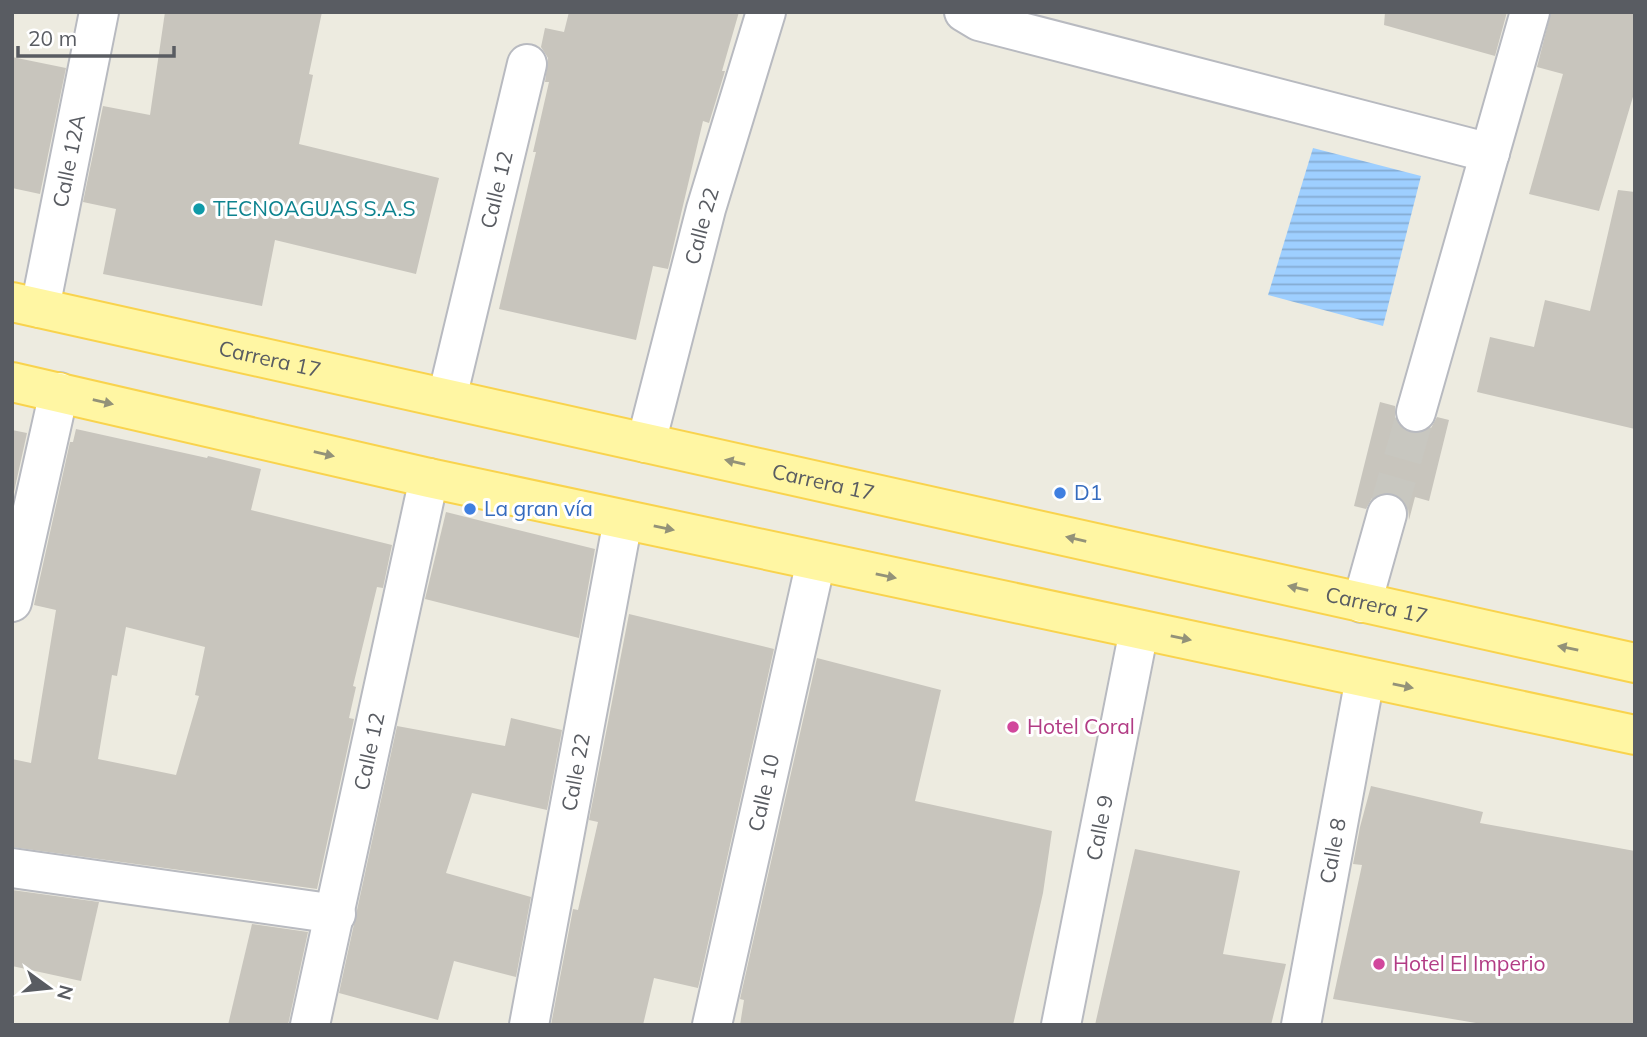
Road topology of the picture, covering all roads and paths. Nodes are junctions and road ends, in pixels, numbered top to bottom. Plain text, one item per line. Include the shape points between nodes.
1 (99, 12) edge
2 (766, 12) edge
3 (964, 12) edge
4 (1530, 12) edge
5 (527, 64) dead end
6 (1490, 153) junction
7 (26, 305) edge
8 (12, 382) edge
9 (60, 393) junction
10 (447, 398) junction
11 (1416, 412) tunnel mouth
12 (646, 443) junction
13 (429, 478) junction
14 (1387, 514) tunnel mouth
15 (623, 520) junction
16 (816, 561) junction
17 (12, 602) edge
18 (1362, 603) junction
19 (1139, 630) junction
20 (1635, 663) edge
21 (1365, 678) junction
22 (1635, 736) edge
23 (12, 867) edge
24 (336, 914) junction
25 (310, 1025) edge
26 (529, 1025) edge
27 (712, 1025) edge
28 (1061, 1025) edge
29 (1301, 1025) edge

1 - 7 street, Calle 12A
2 - 12 street, Calle 22 via 706,209
3 - 6 street via 979,21
4 - 6 street
5 - 10 street, Calle 12
6 - 11 street
7 - 10 main road, Carrera 17
8 - 9 main road
9 -> 13 main road
9 - 17 street
10 - 12 main road, Carrera 17
18 -> 12 main road, Carrera 17
13 - 15 main road
13 - 24 street, Calle 12
14 - 18 street
15 -> 16 main road
15 - 26 street, Calle 22
16 -> 19 main road
16 - 27 street, Calle 10
20 -> 18 main road, Carrera 17
19 -> 21 main road
19 - 28 street, Calle 9
21 -> 22 main road
21 - 29 street, Calle 8
23 - 24 street
24 - 25 street, Calle 12

